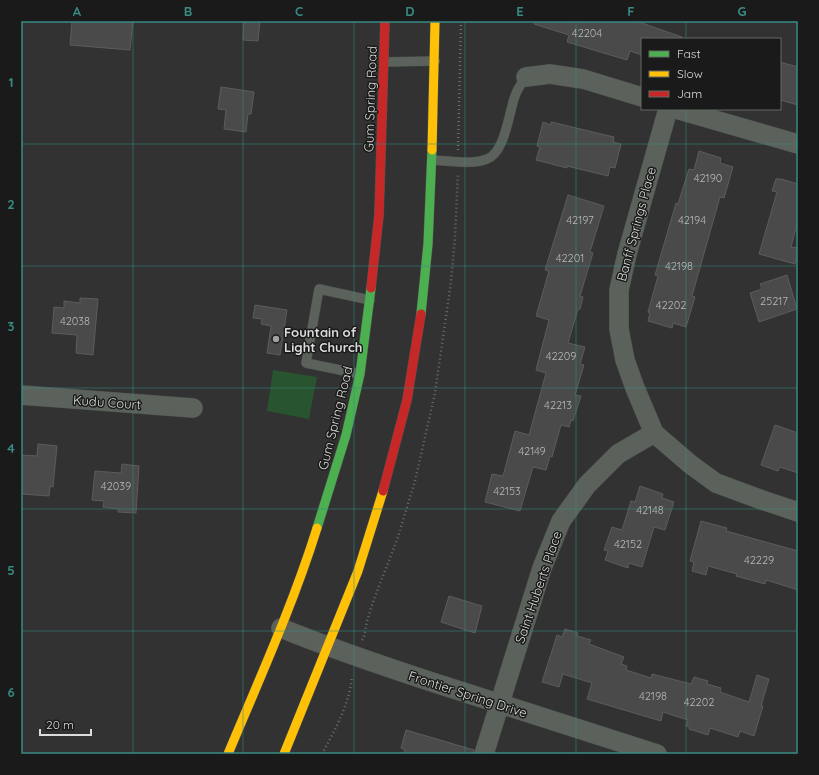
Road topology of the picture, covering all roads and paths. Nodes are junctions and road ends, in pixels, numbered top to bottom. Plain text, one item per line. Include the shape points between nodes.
1 (385, 21) edge
2 (435, 21) edge
3 (435, 61) junction
4 (384, 62) junction
5 (526, 78) joint
6 (641, 97) edge
7 (668, 110) edge
8 (679, 110) edge
9 (798, 144) edge
10 (432, 160) junction
11 (370, 300) junction
12 (360, 374) junction
13 (21, 395) edge
14 (193, 408) dead end
15 (654, 432) junction
16 (798, 512) edge
17 (397, 540) dead end
18 (281, 628) junction
19 (360, 642) dead end
20 (327, 647) junction
21 (352, 676) dead end
22 (500, 704) junction
23 (629, 750) edge
24 (228, 754) edge
25 (284, 754) edge
26 (322, 754) edge
27 (484, 754) edge
28 (657, 754) edge

1 - 4 main road, Gum Spring Road
2 - 3 main road
3 - 4 lane
3 - 10 main road
4 - 11 main road, Gum Spring Road via 379,215
5 - 6 street via 550,74 583,79
5 - 10 lane via 515,96 501,144 494,156 488,160 478,161
7 - 15 street, Banff Springs Place via 619,290 619,329 625,360
8 - 9 street
10 - 20 main road via 428,243 412,378 378,508 354,584
11 - 12 main road, Gum Spring Road
11 - 12 lane via 319,289 306,363
12 - 18 main road, Gum Spring Road via 329,492
13 - 14 street, Kudu Court
15 - 16 street, Banff Springs Place via 716,483
15 - 22 street, Saint Huberts Place via 618,454 587,485 561,521 542,568
17 - 19 path via 374,599 364,637
18 - 20 street, Frontier Spring Drive
18 - 24 main road, Gum Spring Road
20 - 22 street, Frontier Spring Drive
20 - 25 main road
21 - 26 path via 350,693 343,713
22 - 23 street, Frontier Spring Drive
22 - 27 street, Saint Huberts Place
23 - 28 street, Frontier Spring Drive

